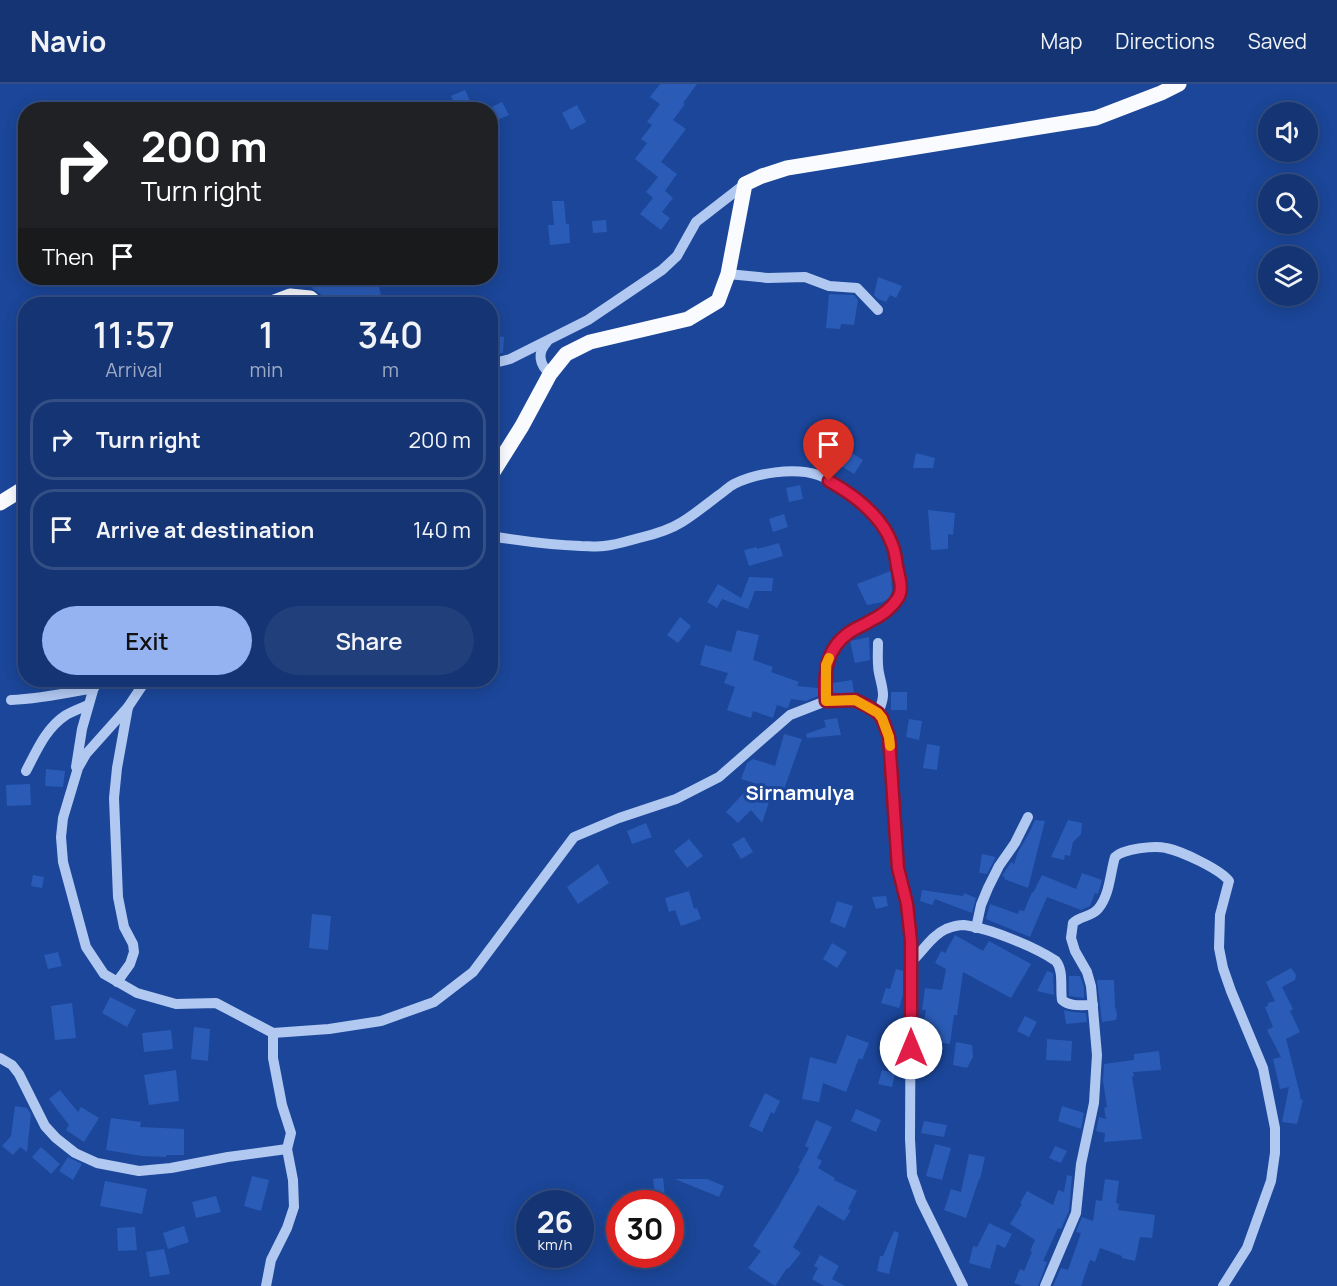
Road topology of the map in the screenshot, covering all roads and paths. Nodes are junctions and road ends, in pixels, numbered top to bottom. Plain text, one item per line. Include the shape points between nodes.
1 (1179, 84) edge
2 (745, 184) junction
3 (728, 274) junction
4 (878, 310) dead end
5 (549, 339) junction
6 (498, 362) edge
7 (550, 374) junction
8 (498, 464) edge
9 (18, 492) edge
10 (0, 503) edge
11 (498, 537) edge
12 (878, 643) dead end
13 (85, 687) edge
14 (94, 687) edge
15 (141, 687) edge
16 (11, 700) dead end
17 (826, 701) junction
18 (88, 705) junction
19 (128, 707) junction
20 (878, 713) junction
21 (26, 771) dead end
22 (73, 785) junction
23 (1028, 817) dead end
24 (976, 928) junction
25 (912, 961) junction
26 (117, 982) junction
27 (1093, 1005) junction
28 (273, 1033) junction
29 (0, 1058) edge
30 (287, 1149) junction
31 (266, 1286) edge
32 (963, 1286) edge
33 (1045, 1286) edge
34 (1223, 1286) edge

1 - 2 main road via 1096,118 787,168
2 - 3 main road
2 - 5 street via 696,222 677,256 662,270 588,320
3 - 4 street via 805,277 829,286 857,288
3 - 7 main road via 718,301 688,319 590,342 566,354
5 - 6 street
5 - 7 street via 541,349 540,359
7 - 8 main road
9 - 10 main road
11 - 17 street via 551,545 603,546 641,538 680,523 733,484 764,474 792,471 818,475 862,504 886,530 893,545 901,592 882,615 852,631 831,653 826,665
12 - 20 street via 883,696
13 - 16 street
14 - 18 street
15 - 19 street
17 - 20 street via 855,700
17 - 28 street via 790,715 719,777 676,799 573,837 473,972 434,1002 381,1021
18 - 21 street via 57,722
18 - 22 street
19 - 22 street via 86,754
19 - 26 street via 114,798 118,897 134,952
20 - 25 street via 889,737 898,868 907,904
22 - 26 street via 63,818 63,862 86,947 104,974
23 - 24 street via 988,888
24 - 25 street via 947,928 935,935
24 - 27 street via 1051,957 1059,964 1062,1000
25 - 32 street via 912,1175
26 - 28 street via 137,993 176,1004 220,1004
27 - 33 street via 1097,1055 1094,1103 1076,1213
27 - 34 street via 1092,986 1071,939 1073,923 1098,909 1119,853 1164,847 1188,855 1229,881 1220,915 1219,948 1231,991 1263,1068 1275,1128 1275,1153 1271,1181 1247,1248
28 - 30 street via 273,1058 291,1133
29 - 30 street via 19,1074 45,1126 56,1138 97,1163 139,1171
30 - 31 street via 294,1207 271,1260

